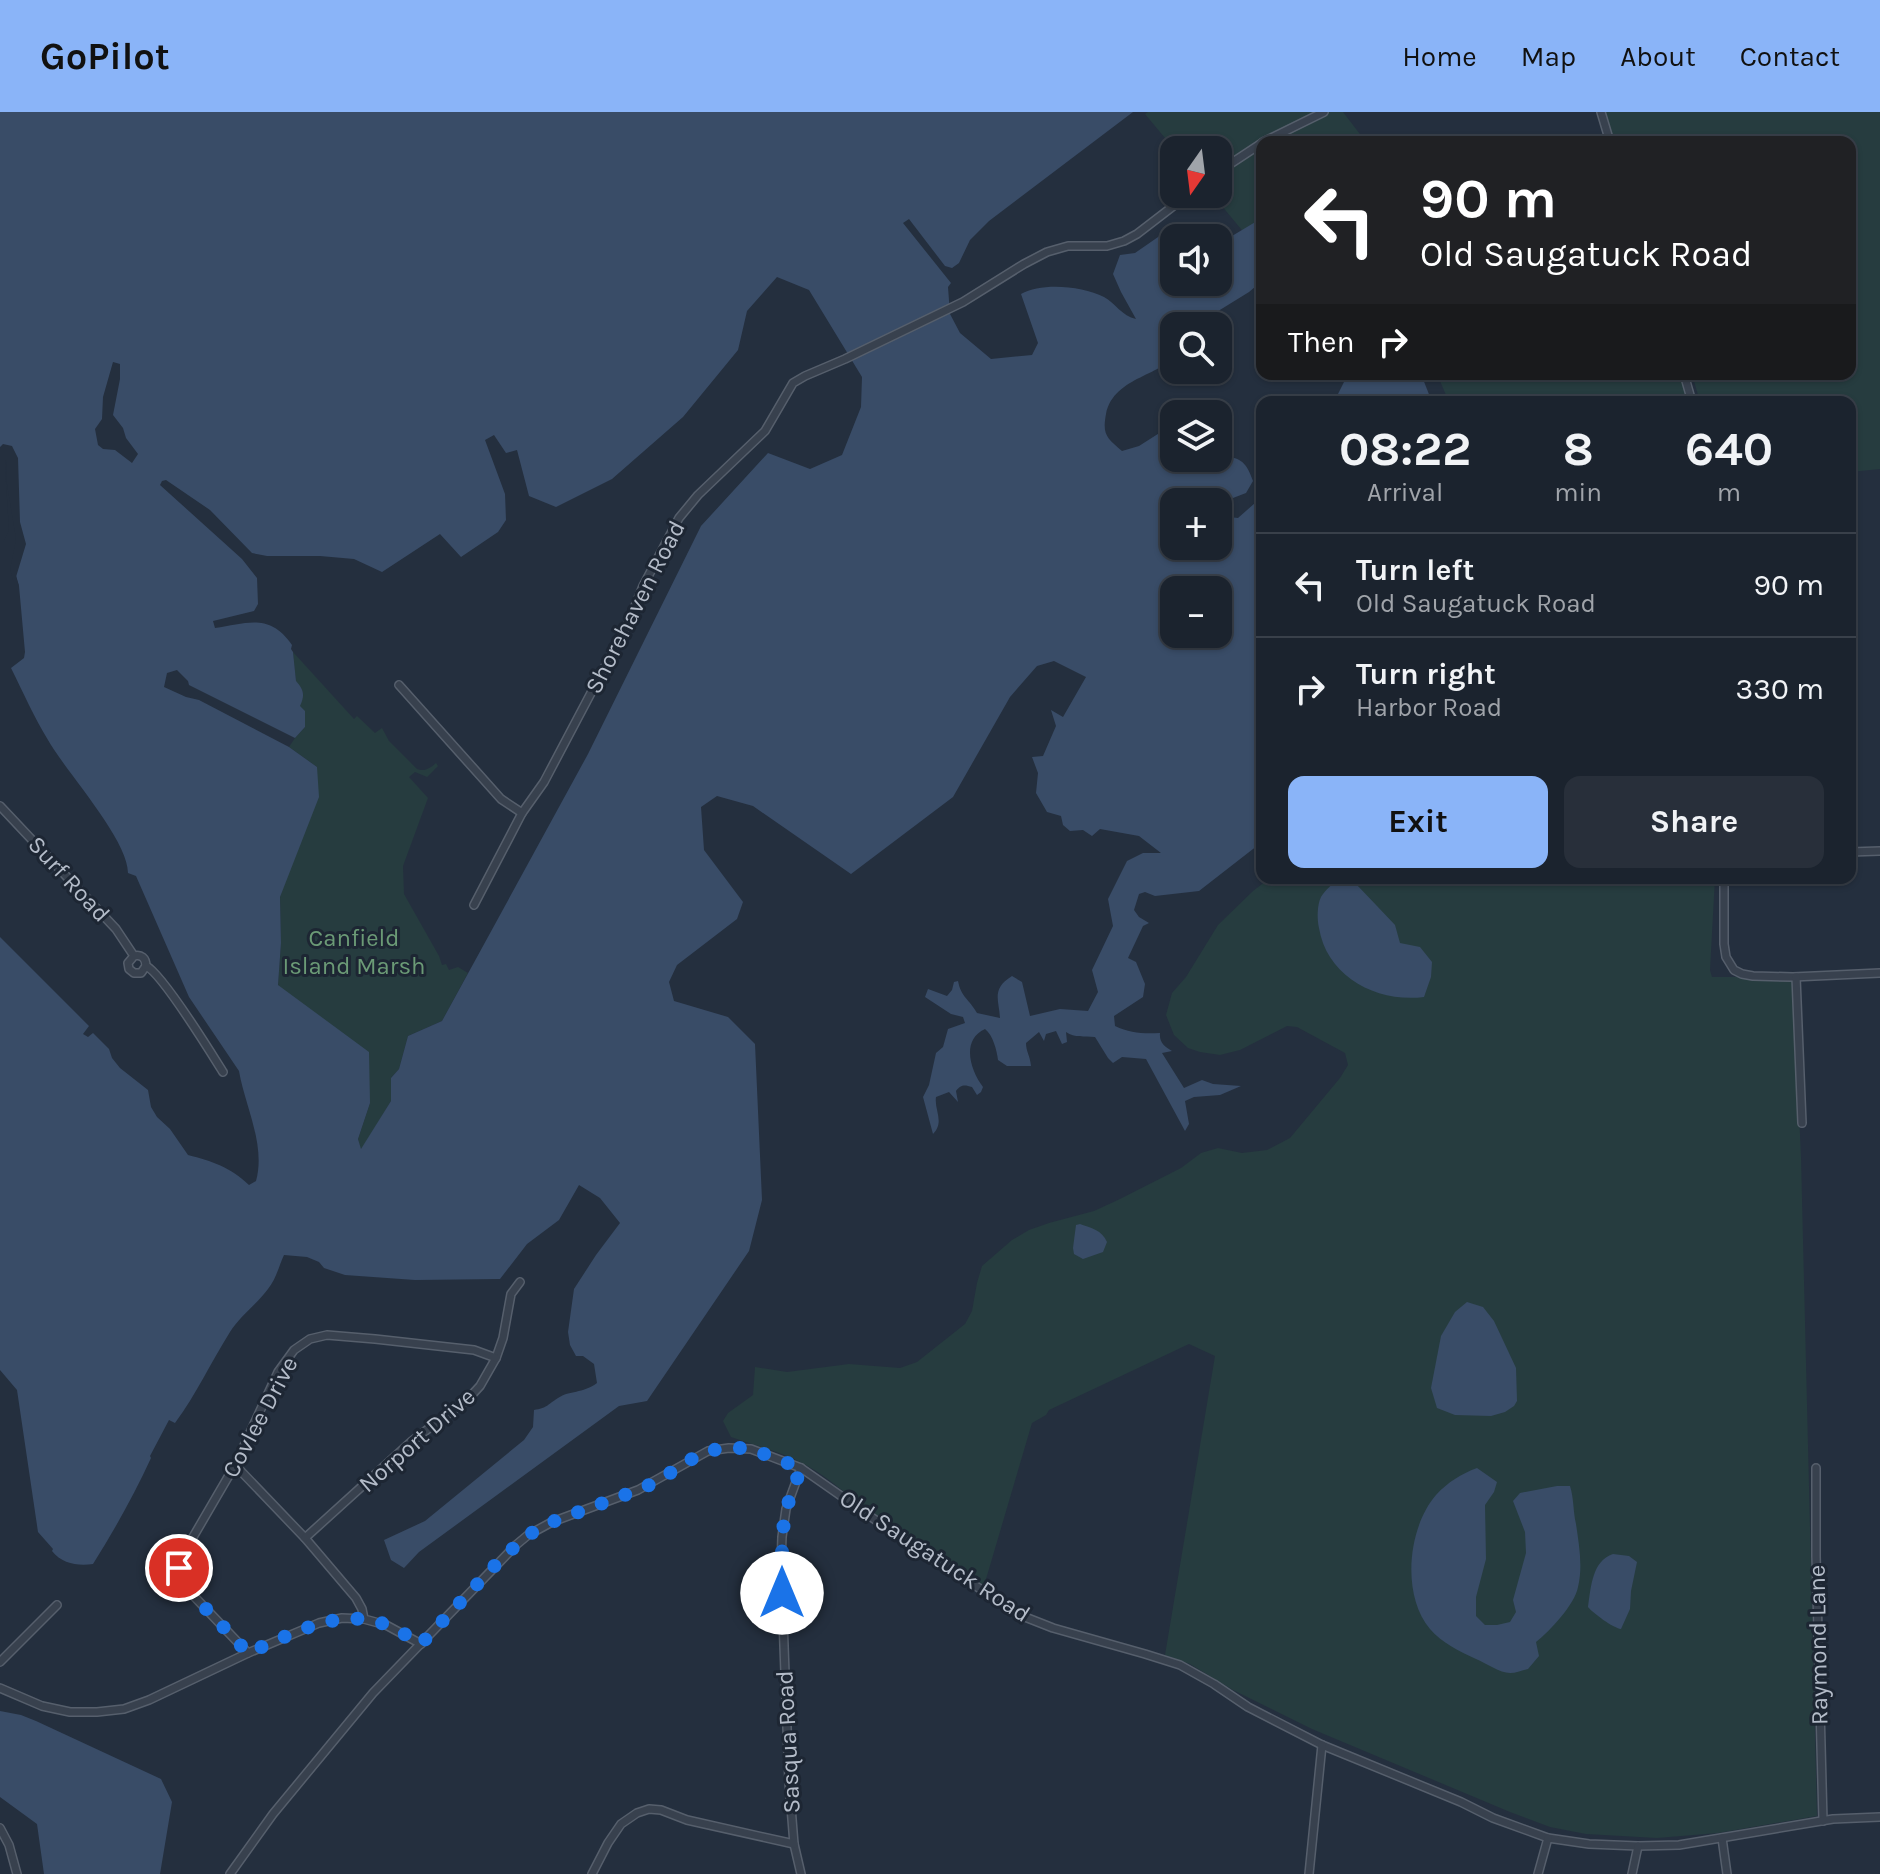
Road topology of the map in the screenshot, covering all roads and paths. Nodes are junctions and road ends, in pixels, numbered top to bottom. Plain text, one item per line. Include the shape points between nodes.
1 (1324, 112) edge
2 (1601, 112) edge
3 (1274, 136) edge
4 (1608, 136) edge
5 (1256, 146) edge
6 (1232, 162) edge
7 (1171, 208) edge
8 (399, 685) dead end
9 (0, 806) edge
10 (522, 813) junction
11 (1880, 851) edge
12 (1856, 852) edge
13 (1724, 884) edge
14 (474, 905) dead end
15 (134, 956) junction
16 (146, 966) junction
17 (1880, 973) edge
18 (1796, 977) junction
19 (223, 1072) dead end
20 (1802, 1123) dead end
21 (520, 1282) dead end
22 (496, 1358) junction
23 (235, 1465) junction
24 (801, 1468) junction
25 (1816, 1468) dead end
26 (305, 1538) junction
27 (57, 1605) dead end
28 (364, 1619) junction
29 (421, 1644) junction
30 (248, 1653) junction
31 (0, 1662) edge
32 (0, 1688) edge
33 (1322, 1745) junction
34 (1880, 1817) edge
35 (1823, 1821) junction
36 (0, 1828) edge
37 (1548, 1838) junction
38 (1722, 1838) junction
39 (794, 1844) junction
40 (1638, 1846) junction
41 (17, 1874) edge
42 (230, 1874) edge
43 (592, 1874) edge
44 (801, 1874) edge
45 (1309, 1874) edge
46 (1538, 1874) edge
47 (1632, 1874) edge
48 (1727, 1874) edge

1 - 3 street
2 - 4 street
5 - 6 street
7 - 10 street, Shorehaven Road via 1124,241 1053,250 963,302 793,383 765,431 679,518 544,782
8 - 10 street via 501,799
9 - 15 street, Surf Road via 116,929
10 - 14 street, Shorehaven Road
11 - 12 street
13 - 18 street via 1724,944 1734,970
15 - 16 street, Surf Road via 143,957
15 - 16 street, Surf Road via 128,963 131,972 141,973
16 - 19 street, Surf Road via 160,978
17 - 18 street
18 - 20 street
21 - 22 street, Norport Drive via 511,1294
22 - 23 street, Covlee Drive via 474,1350 375,1339 310,1339 278,1372
22 - 26 street, Norport Drive via 468,1399 412,1441
23 - 26 street
23 - 30 street, Covlee Drive via 179,1568 188,1590
24 - 29 street, Old Saugatuck Road via 751,1449 708,1451 656,1482 552,1522 508,1552
24 - 33 street, Old Saugatuck Road via 1025,1617 1180,1665
24 - 39 street, Sasqua Road via 786,1509 781,1564
25 - 35 street, Raymond Lane
26 - 28 street via 356,1598
27 - 31 street
28 - 29 street
28 - 30 street via 319,1623
29 - 42 street, Old Saugatuck Road via 373,1693
30 - 32 street via 124,1709 70,1712
33 - 37 street, Old Saugatuck Road
33 - 45 street
34 - 35 street, Old Saugatuck Road
35 - 38 street, Old Saugatuck Road
36 - 41 street
37 - 40 street, Old Saugatuck Road
37 - 46 street
38 - 40 street, Old Saugatuck Road
38 - 48 street
39 - 43 street via 649,1809 621,1824
39 - 44 street, Sasqua Road
40 - 47 street

